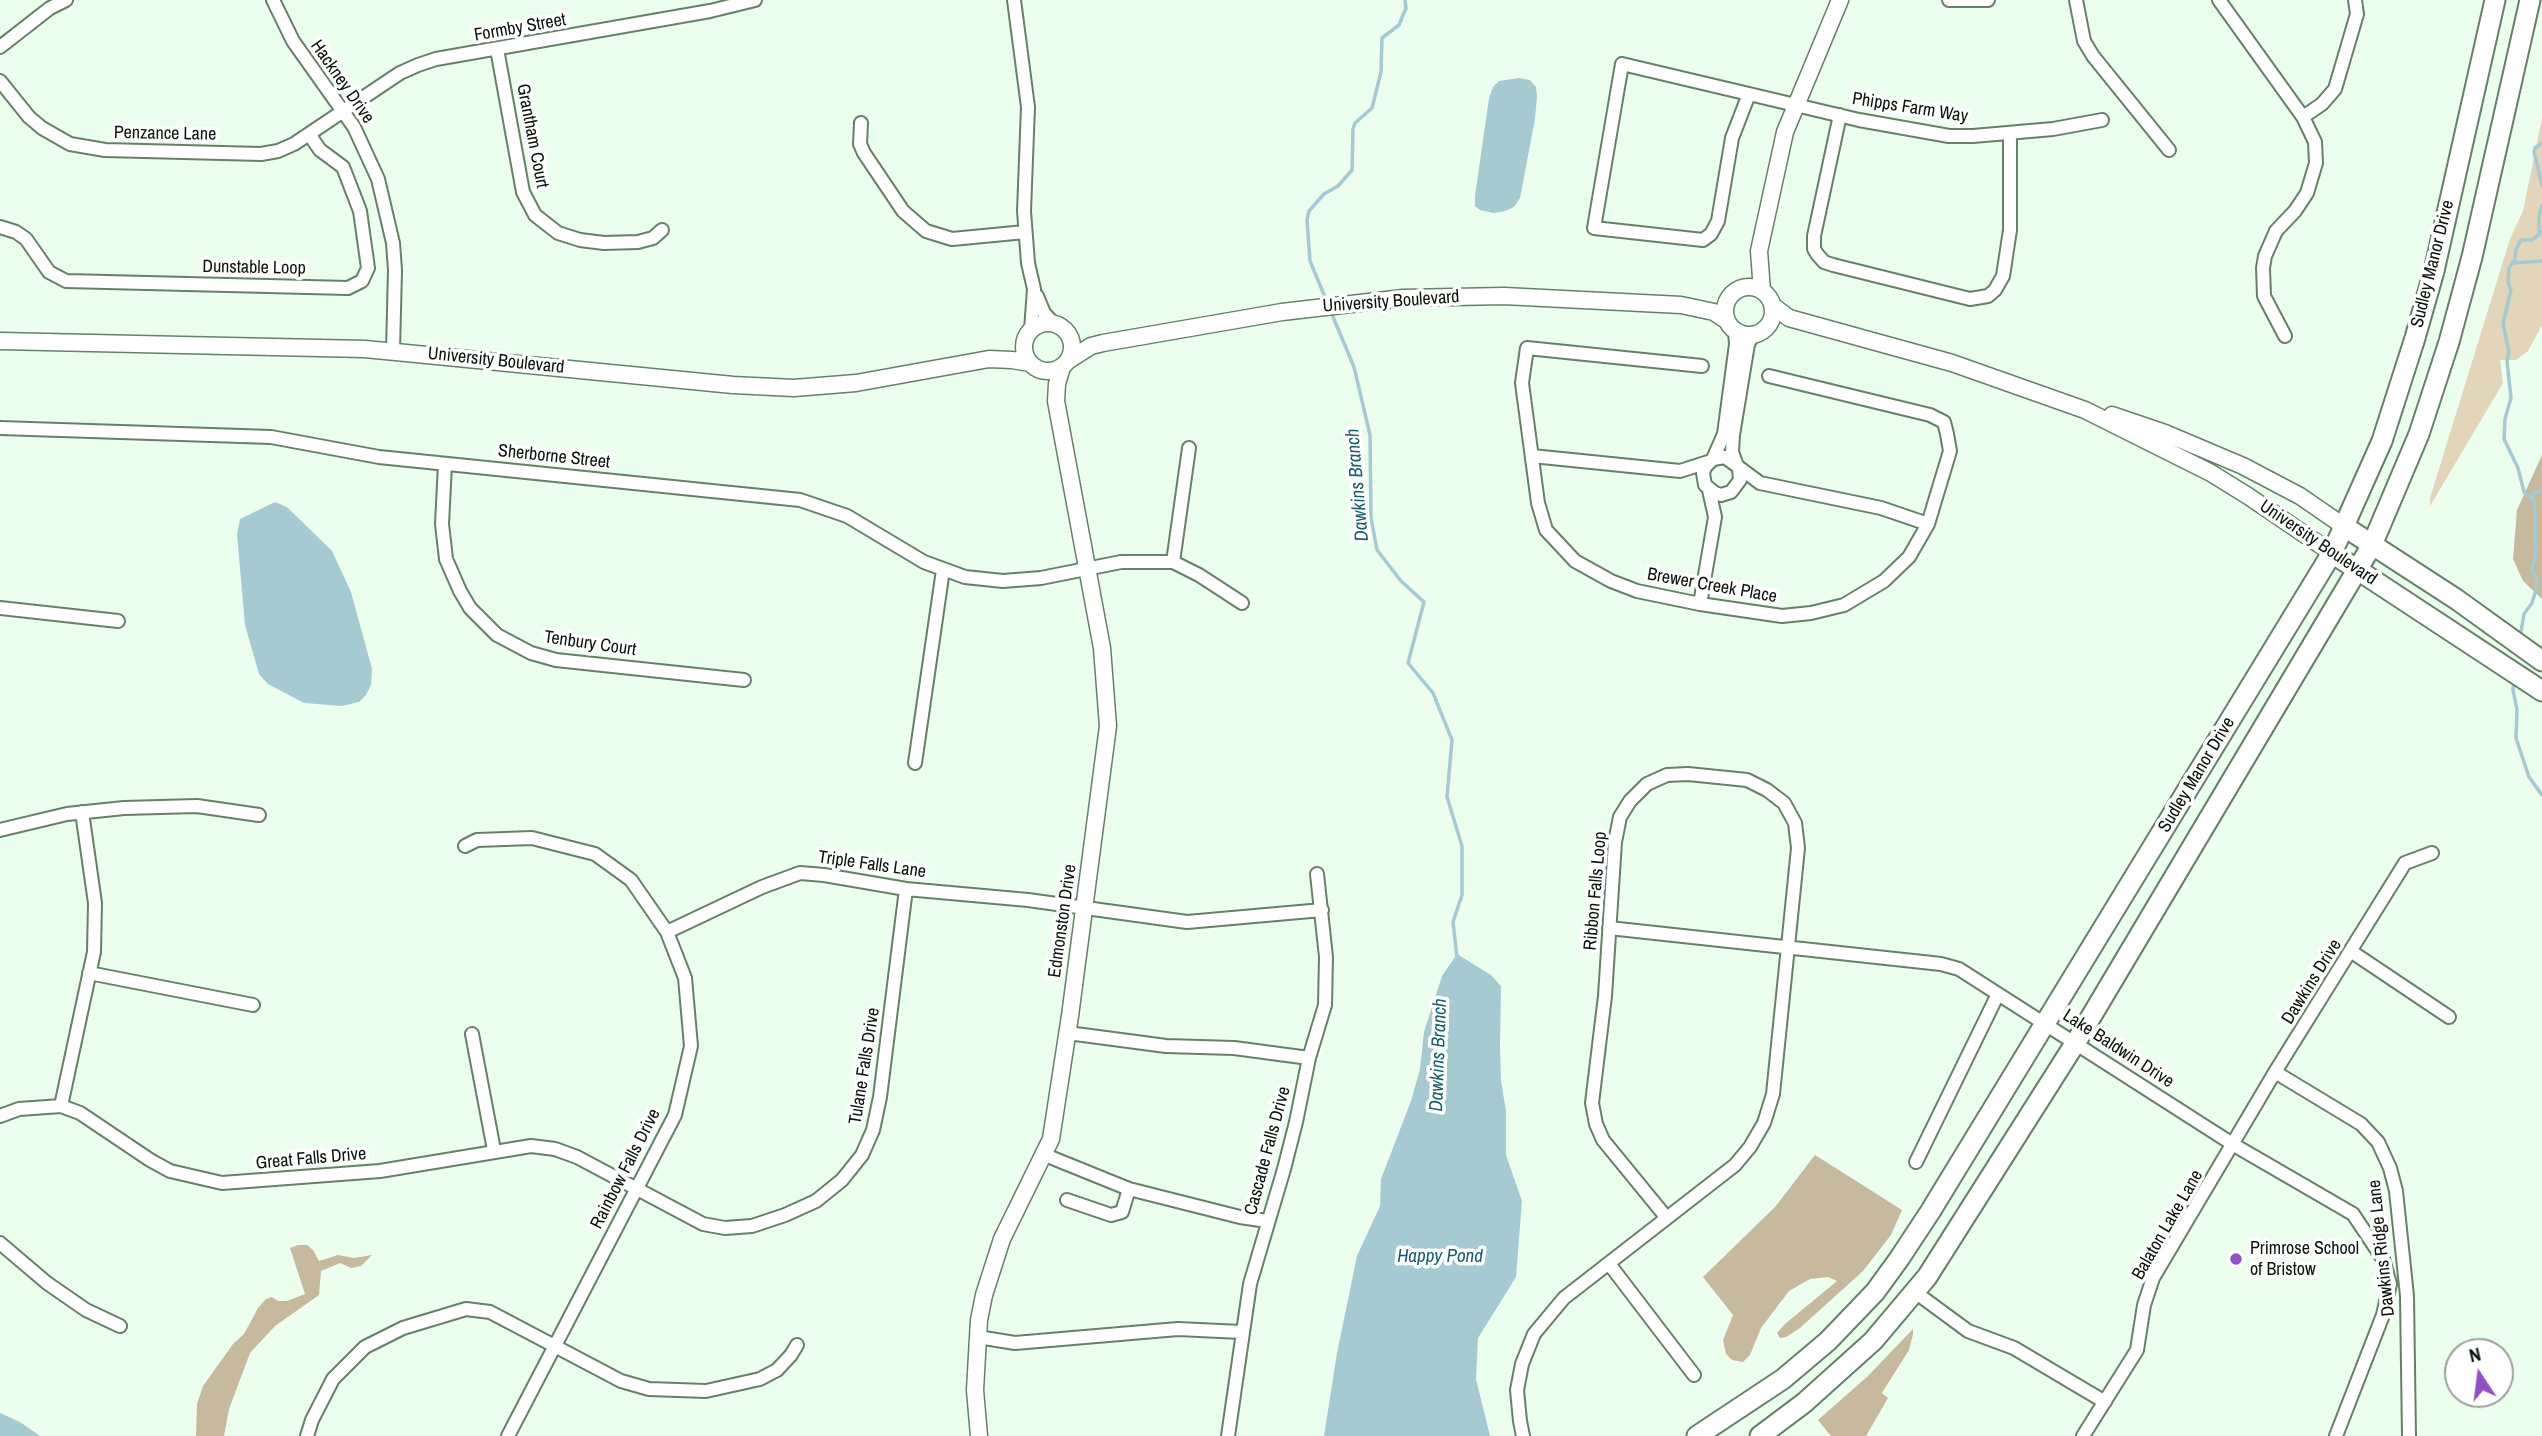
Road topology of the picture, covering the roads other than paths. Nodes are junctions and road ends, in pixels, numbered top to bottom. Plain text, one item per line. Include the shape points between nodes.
1 (66, 0) edge
2 (273, 0) edge
3 (755, 0) edge
4 (1014, 0) edge
5 (1840, 0) edge
6 (1949, 0) edge
7 (1988, 0) edge
8 (2076, 0) edge
9 (2219, 0) edge
10 (2355, 0) edge
11 (2495, 0) edge
12 (2530, 0) edge
13 (0, 47) edge
14 (497, 50) junction
15 (0, 81) edge
16 (1749, 94) junction
17 (1796, 105) junction
18 (343, 110) junction
19 (1840, 116) junction
20 (2303, 117) junction
21 (2102, 120) dead end
22 (861, 123) dead end
23 (2010, 133) junction
24 (309, 134) junction
25 (2169, 150) dead end
26 (0, 227) edge
27 (662, 230) dead end
28 (1025, 232) junction
29 (1759, 251) junction
30 (1034, 289) junction
31 (1762, 291) junction
32 (1735, 292) junction
33 (1681, 305) junction
34 (1773, 306) junction
35 (1054, 324) junction
36 (1731, 326) junction
37 (1759, 332) junction
38 (1837, 332) junction
39 (1028, 334) junction
40 (1069, 335) junction
41 (2285, 336) dead end
42 (0, 341) edge
43 (1103, 343) junction
44 (393, 351) junction
45 (989, 359) junction
46 (1065, 364) junction
47 (1702, 366) dead end
48 (1034, 367) junction
49 (1769, 376) dead end
50 (1056, 401) junction
51 (2085, 410) junction
52 (0, 429) edge
53 (1189, 448) dead end
54 (1532, 456) junction
55 (1711, 461) junction
56 (445, 464) junction
57 (1737, 466) junction
58 (1680, 471) junction
59 (1760, 483) junction
60 (1708, 488) junction
61 (1733, 490) junction
62 (1715, 517) junction
63 (1928, 524) junction
64 (2346, 527) junction
65 (2372, 545) junction
66 (2332, 553) junction
67 (1173, 562) junction
68 (1086, 567) junction
69 (943, 570) junction
70 (2357, 570) junction
71 (1242, 603) dead end
72 (1700, 604) junction
73 (0, 608) edge
74 (118, 621) dead end
75 (2539, 659) edge
76 (744, 680) dead end
77 (2538, 688) edge
78 (915, 763) dead end
79 (82, 812) junction
80 (260, 815) dead end
81 (0, 830) edge
82 (465, 846) dead end
83 (2432, 853) dead end
84 (1317, 874) dead end
85 (906, 889) junction
86 (1084, 909) junction
87 (1322, 910) junction
88 (1609, 928) junction
89 (667, 932) junction
90 (1787, 948) junction
91 (2352, 952) junction
92 (89, 974) junction
93 (1998, 994) junction
94 (253, 1005) dead end
95 (2449, 1017) dead end
96 (2046, 1023) junction
97 (1068, 1033) junction
98 (472, 1034) dead end
99 (2076, 1042) junction
100 (1309, 1058) junction
101 (2275, 1072) junction
102 (61, 1106) junction
103 (0, 1116) edge
104 (2234, 1145) junction
105 (494, 1150) junction
106 (1045, 1155) junction
107 (1916, 1162) dead end
108 (636, 1188) junction
109 (1129, 1189) junction
110 (1068, 1200) dead end
111 (1666, 1217) junction
112 (1267, 1221) junction
113 (0, 1243) edge
114 (1610, 1265) junction
115 (1915, 1292) junction
116 (120, 1326) dead end
117 (1241, 1332) junction
118 (978, 1337) junction
119 (797, 1345) dead end
120 (555, 1346) junction
121 (1694, 1376) dead end
122 (2105, 1402) junction
123 (307, 1436) edge
124 (508, 1436) edge
125 (979, 1436) edge
126 (1228, 1436) edge
127 (1523, 1436) edge
128 (1697, 1436) edge
129 (1760, 1436) edge
130 (2083, 1436) edge
131 (2336, 1436) edge
132 (2409, 1436) edge

1 - 13 street
2 - 18 street, Hackney Drive via 293,41
3 - 14 street, Formby Street
4 - 28 street via 1028,107
5 - 17 street
6 - 7 street
8 - 25 street via 2084,41 2093,56
9 - 20 street
10 - 20 street via 2357,14 2335,89
11 - 64 main road, Sudley Manor Drive via 2434,271 2382,441
12 - 65 main road, Sudley Manor Drive via 2449,342 2419,434
14 - 18 street, Formby Street via 418,65
14 - 27 street, Grantham Court via 523,192 535,215 558,233 592,241 638,242
15 - 24 street, Penzance Lane via 42,128 89,149 261,154 278,151
16 - 16 street, Phipps Farm Way via 1732,138 1718,221 1711,234 1703,240 1594,228 1622,64
16 - 17 street, Phipps Farm Way
17 - 19 street, Phipps Farm Way
17 - 29 street via 1785,132
18 - 24 street, Penzance Lane
18 - 44 street, Hackney Drive via 367,152 388,216 395,270
19 - 23 street, Phipps Farm Way via 1949,136
19 - 23 street via 1814,236 1816,254 1833,265 1970,299 1988,296 2003,276 2010,230
20 - 41 street via 2316,149 2313,176 2302,202 2276,231 2263,268 2264,296
21 - 23 street, Phipps Farm Way
22 - 28 street via 864,153 903,211 926,231 952,239
24 - 26 street, Dunstable Loop via 320,150 342,167 356,200 368,262 366,276 356,286 66,281 49,272 26,239
28 - 30 street
29 - 31 street
29 - 32 street
30 - 35 street
30 - 39 street
31 - 32 street via 1751,287
31 - 34 street
32 - 33 street, University Boulevard
32 - 36 street via 1725,305
33 - 36 street, University Boulevard via 1714,312
33 - 43 street, University Boulevard via 1504,296 1376,300
34 - 37 street via 1771,321
34 - 38 street, University Boulevard via 1785,316
35 - 39 street via 1042,324
35 - 40 street
36 - 37 street via 1746,335
36 - 55 street via 1736,341 1724,434
37 - 38 street, University Boulevard via 1783,327
37 - 57 street via 1748,344 1733,435
38 - 51 street, University Boulevard via 1952,363
39 - 45 street, University Boulevard via 1010,351
39 - 48 street via 1024,354
40 - 43 street, University Boulevard
40 - 46 street via 1072,349
42 - 44 street, University Boulevard
43 - 46 street, University Boulevard
44 - 45 street, University Boulevard via 794,388 856,383
45 - 48 street, University Boulevard via 1020,360
46 - 48 street via 1050,372
46 - 50 street, Edmonston Drive
47 - 54 street, Brewer Creek Place via 1527,348 1522,383
48 - 50 street, Edmonston Drive
49 - 63 street, Brewer Creek Place via 1944,422 1950,451
50 - 68 street, Edmonston Drive
51 - 64 street, University Boulevard via 2126,418 2232,461 2300,496
51 - 66 street, University Boulevard via 2235,487
52 - 56 street, Sherborne Street via 271,437
53 - 67 street
54 - 58 street
54 - 72 street, Brewer Creek Place via 1546,530 1575,561 1637,591
55 - 57 street via 1725,457
55 - 58 street
55 - 60 street via 1703,473
56 - 69 street, Sherborne Street via 800,500 847,516
56 - 76 street, Tenbury Court via 442,524 446,559 470,608 497,635 556,660
57 - 59 street
57 - 61 street via 1740,480
58 - 60 street
59 - 61 street
59 - 63 street via 1881,508
60 - 61 street via 1721,495
60 - 62 street
61 - 62 street
62 - 72 street
63 - 72 street, Brewer Creek Place via 1909,557 1884,581 1844,605 1782,616
64 - 65 main road, University Boulevard
64 - 66 main road, Sudley Manor Drive
65 - 70 main road, Sudley Manor Drive
65 - 75 main road, University Boulevard
66 - 70 main road, University Boulevard
66 - 96 main road, Sudley Manor Drive
67 - 68 street, Sherborne Street
67 - 71 street
68 - 69 street, Sherborne Street via 1003,581
68 - 86 street, Edmonston Drive via 1102,648 1108,726
69 - 78 street
70 - 77 main road, University Boulevard
70 - 99 main road, Sudley Manor Drive
73 - 74 street
79 - 80 street via 197,806
79 - 81 street
79 - 92 street via 95,903
82 - 89 street, Rainbow Falls Drive via 477,839 532,838 595,854 631,880
83 - 91 street, Dawkins Drive via 2405,863
84 - 87 street, Cascade Falls Drive
85 - 86 street, Triple Falls Lane
85 - 89 street, Triple Falls Lane via 800,873
85 - 108 street, Tulane Falls Drive via 873,1130 862,1155 842,1180 816,1201 785,1215 752,1226 725,1228 703,1224
86 - 87 street, Triple Falls Lane via 1186,922
86 - 97 street, Edmonston Drive
87 - 100 street, Cascade Falls Drive via 1325,1005
88 - 90 street, Lake Baldwin Drive
88 - 90 street, Ribbon Falls Loop via 1615,842 1620,817 1630,801 1647,784 1667,775 1716,776 1747,780 1767,790 1784,803 1795,823 1798,848
88 - 111 street, Ribbon Falls Loop via 1592,1103 1596,1124
89 - 108 street, Rainbow Falls Drive via 685,978 691,1046 675,1115
90 - 93 street, Lake Baldwin Drive via 1941,964 1959,969
90 - 111 street, Ribbon Falls Loop via 1773,1094 1764,1123 1735,1165
91 - 95 street
91 - 101 street, Dawkins Drive
92 - 94 street
92 - 102 street
93 - 96 street, Lake Baldwin Drive
93 - 107 street
96 - 99 street, Lake Baldwin Drive
96 - 128 main road, Sudley Manor Drive via 1875,1292 1828,1342 1783,1379
97 - 100 street
97 - 106 street, Edmonston Drive
98 - 105 street
99 - 104 street, Lake Baldwin Drive
99 - 115 main road, Sudley Manor Drive
100 - 112 street, Cascade Falls Drive
101 - 104 street, Dawkins Drive
101 - 132 street, Dawkins Ridge Lane via 2361,1124 2378,1142 2390,1168 2407,1296
102 - 103 street
102 - 105 street, Great Falls Drive via 80,1113 170,1171 222,1184 380,1171
104 - 122 street, Balaton Lake Lane via 2154,1279 2144,1305 2137,1350
104 - 131 street, Lake Baldwin Drive via 2353,1214 2386,1266 2390,1284 2387,1303
105 - 108 street, Great Falls Drive via 555,1149
106 - 109 street
106 - 118 street, Edmonston Drive via 1002,1239 984,1294
108 - 120 street, Rainbow Falls Drive
109 - 110 street via 1122,1212 1111,1215
109 - 112 street
111 - 114 street, Ribbon Falls Loop
112 - 117 street, Cascade Falls Drive
113 - 116 street via 86,1310
114 - 121 street
114 - 127 street, Ribbon Falls Loop via 1564,1298 1534,1334 1517,1390
115 - 122 street via 1968,1331 2014,1348
115 - 129 main road, Sudley Manor Drive via 1873,1341
117 - 118 street via 1178,1329 1014,1343
117 - 126 street, Cascade Falls Drive
118 - 125 street, Edmonston Drive via 975,1390
119 - 120 street via 777,1370 760,1379 706,1391 649,1389 621,1381
120 - 123 street via 490,1312 466,1309 403,1328 365,1347 333,1379
120 - 124 street, Rainbow Falls Drive
122 - 130 street, Balaton Lake Lane

